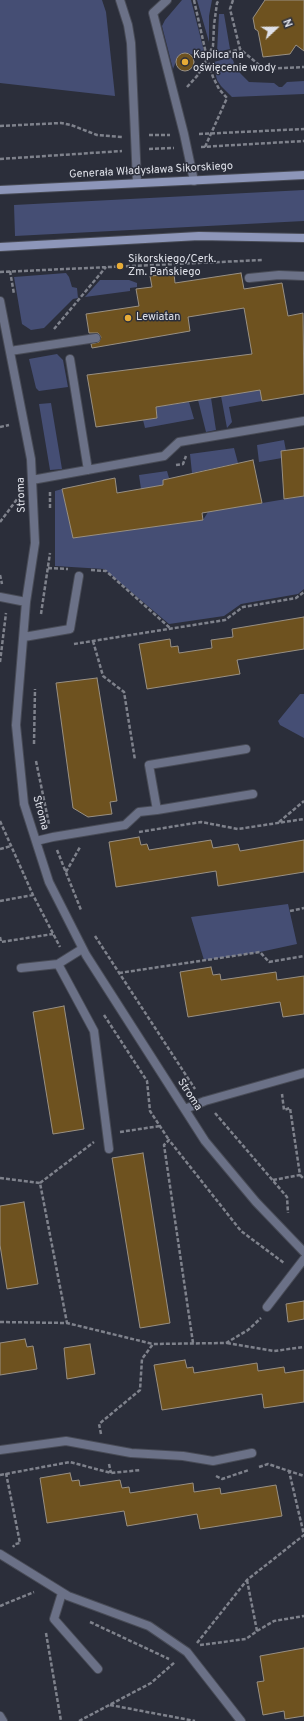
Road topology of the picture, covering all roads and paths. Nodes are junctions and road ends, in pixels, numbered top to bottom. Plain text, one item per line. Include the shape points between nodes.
1 (120, 0) edge
2 (167, 0) edge
3 (194, 0) edge
4 (219, 0) edge
5 (233, 0) edge
6 (240, 49) junction
7 (208, 58) junction
8 (304, 67) edge
9 (174, 92) junction
10 (0, 126) edge
11 (304, 129) edge
12 (211, 133) junction
13 (184, 134) junction
14 (136, 136) junction
15 (205, 147) dead end
16 (304, 175) edge
17 (194, 181) junction
18 (137, 182) junction
19 (0, 190) edge
20 (304, 238) edge
21 (0, 247) edge
22 (266, 260) dead end
23 (107, 267) junction
24 (10, 271) junction
25 (0, 272) edge
26 (304, 276) edge
27 (249, 278) dead end
28 (16, 300) dead end
29 (0, 301) edge
30 (52, 332) dead end
31 (96, 338) dead end
32 (10, 351) junction
33 (70, 359) dead end
34 (8, 419) dead end
35 (304, 421) edge
36 (0, 427) edge
37 (188, 451) dead end
38 (175, 465) dead end
39 (88, 470) junction
40 (47, 477) junction
41 (32, 480) junction
42 (20, 496) dead end
43 (50, 512) dead end
44 (0, 522) edge
45 (50, 552) dead end
46 (48, 568) junction
47 (87, 570) dead end
48 (76, 573) joint
49 (0, 575) edge
50 (304, 592) edge
51 (2, 598) edge
52 (26, 602) junction
53 (171, 628) junction
54 (38, 634) junction
55 (24, 637) junction
56 (93, 641) junction
57 (0, 642) edge
58 (3, 644) junction
59 (72, 645) dead end
60 (0, 662) edge
61 (35, 682) dead end
62 (246, 749) dead end
63 (34, 751) dead end
64 (36, 759) dead end
65 (136, 761) dead end
66 (253, 794) dead end
67 (304, 801) edge
68 (157, 810) junction
69 (304, 819) edge
70 (145, 823) dead end
71 (279, 823) junction
72 (147, 831) junction
73 (131, 833) dead end
74 (53, 837) junction
75 (36, 841) junction
76 (84, 841) dead end
77 (12, 846) dead end
78 (0, 849) edge
79 (66, 872) junction
80 (33, 895) dead end
81 (0, 901) edge
82 (304, 908) edge
83 (290, 911) dead end
84 (82, 912) dead end
85 (92, 932) dead end
86 (53, 934) dead end
87 (0, 937) edge
88 (1, 943) edge
89 (82, 949) junction
90 (304, 956) edge
91 (58, 964) junction
92 (21, 968) dead end
93 (119, 973) junction
94 (304, 1073) edge
95 (282, 1095) dead end
96 (205, 1101) junction
97 (185, 1109) junction
98 (109, 1149) dead end
99 (300, 1175) junction
100 (0, 1178) edge
101 (304, 1179) edge
102 (273, 1180) junction
103 (293, 1218) dead end
104 (304, 1252) edge
105 (304, 1259) edge
106 (294, 1270) junction
107 (267, 1307) dead end
108 (264, 1316) dead end
109 (0, 1322) edge
110 (66, 1322) junction
111 (193, 1343) junction
112 (226, 1343) junction
113 (153, 1344) junction
114 (304, 1347) edge
115 (102, 1438) dead end
116 (0, 1450) edge
117 (252, 1454) dead end
118 (108, 1459) dead end
119 (289, 1471) dead end
120 (6, 1473) dead end
121 (111, 1473) dead end
122 (3, 1556) edge
123 (247, 1580) junction
124 (34, 1592) dead end
125 (62, 1593) junction
126 (0, 1606) edge
127 (304, 1616) edge
128 (85, 1619) dead end
129 (46, 1626) dead end
130 (257, 1631) junction
131 (175, 1662) junction
132 (180, 1668) dead end
133 (98, 1669) dead end
134 (109, 1705) junction
135 (0, 1716) edge
136 (3, 1721) edge
137 (61, 1721) edge
138 (79, 1721) edge
139 (195, 1721) edge
140 (241, 1721) edge

1 - 14 street via 131,43
2 - 9 street via 153,13
3 - 7 path
4 - 7 path via 213,46
5 - 6 path via 230,10
6 - 7 path
6 - 8 path via 264,69
7 - 9 path via 198,75 186,87
7 - 12 path via 213,77 227,98
9 - 13 street
10 - 14 path via 61,123 97,135
11 - 12 path
12 - 13 path
12 - 15 path
13 - 14 path
13 - 17 street
14 - 18 street
16 - 17 main road, Generała Władysława Sikorskiego
17 - 18 main road, Generała Władysława Sikorskiego
18 - 19 main road, Generała Władysława Sikorskiego
20 - 21 main road via 199,236
22 - 23 path
23 - 24 path
23 - 30 path
24 - 25 path
24 - 28 path
26 - 27 street
29 - 32 street, Stroma
31 - 32 street
32 - 41 street, Stroma via 31,459
33 - 39 street
34 - 36 path via 9,426
35 - 39 street via 179,442 164,456
37 - 38 path via 183,464
39 - 40 street
40 - 41 street
40 - 43 path
41 - 52 street, Stroma via 35,543
42 - 44 path
45 - 46 path
46 - 48 path
46 - 54 path
47 - 53 path via 106,571
48 - 54 street via 70,629
49 - 51 path
50 - 53 path via 296,598 243,607 225,620
51 - 52 street
51 - 58 path via 6,608
52 - 55 street, Stroma
53 - 56 path
54 - 55 street
55 - 75 street, Stroma via 16,725 24,804
56 - 59 path
56 - 65 path via 103,676 124,692
57 - 58 path
58 - 60 path
61 - 63 path
62 - 68 street via 149,765
64 - 74 path
66 - 68 street
67 - 71 path
68 - 74 street via 139,812 125,825
69 - 71 path
70 - 72 path
71 - 72 path via 238,829 201,822
72 - 73 path
74 - 75 street
74 - 79 path
75 - 89 street, Stroma via 49,882
76 - 79 path
77 - 78 path
79 - 84 path
80 - 81 path
82 - 83 path
85 - 93 path
86 - 88 path
87 - 88 path
89 - 91 street
89 - 97 street, Stroma
90 - 93 path via 269,962 260,952
91 - 92 street
91 - 98 street via 94,1031
93 - 96 path via 191,1084
94 - 96 street
95 - 99 path via 284,1110 290,1108
96 - 97 street
96 - 102 path
97 - 104 street, Stroma via 205,1141 256,1202
99 - 101 path
99 - 102 path
100 - 110 path via 40,1183
102 - 103 path via 287,1198 287,1212
105 - 106 street
106 - 107 street
106 - 111 path via 241,1231 169,1140 164,1145
108 - 112 path via 248,1330
109 - 110 path
110 - 113 path
111 - 112 path
111 - 113 path
112 - 114 path via 274,1351
113 - 115 path via 142,1359 140,1390 98,1424
116 - 117 street via 66,1441 131,1452 213,1461
118 - 121 path
119 - 123 path via 304,1535
120 - 122 path via 20,1543 15,1544
122 - 125 street
123 - 130 path
123 - 130 path via 196,1645 246,1639
124 - 126 path
125 - 133 street via 54,1619
125 - 140 street via 150,1626 187,1652
127 - 130 path via 274,1621
128 - 131 path
129 - 137 path via 47,1647
131 - 132 path
131 - 134 path via 150,1682
134 - 138 path
134 - 139 path
135 - 136 street

